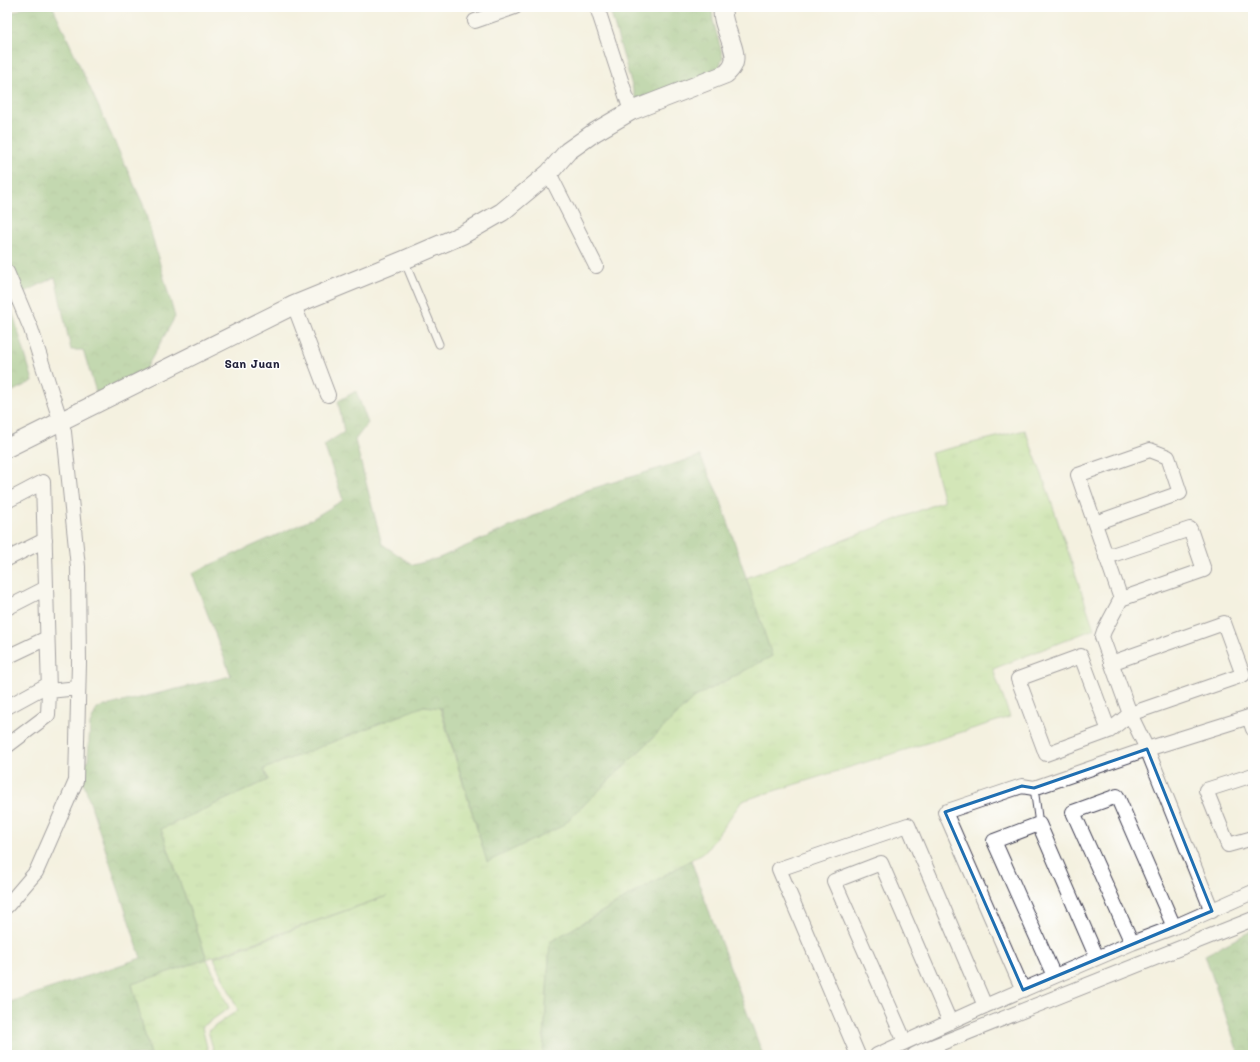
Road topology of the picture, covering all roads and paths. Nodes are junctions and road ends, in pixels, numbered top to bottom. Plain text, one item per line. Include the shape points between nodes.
1 (515, 7) edge
2 (596, 7) edge
3 (723, 7) edge
4 (475, 21) dead end
5 (631, 112) junction
6 (549, 173) junction
7 (404, 260) junction
8 (596, 266) dead end
9 (7, 272) edge
10 (294, 305) junction
11 (439, 344) dead end
12 (328, 395) dead end
13 (61, 420) junction
14 (7, 448) edge
15 (7, 501) edge
16 (1095, 523) junction
17 (45, 540) junction
18 (1106, 557) junction
19 (7, 559) edge
20 (46, 588) junction
21 (1121, 599) junction
22 (7, 608) edge
23 (47, 638) junction
24 (7, 657) edge
25 (1111, 663) junction
26 (49, 687) junction
27 (78, 688) junction
28 (7, 707) edge
29 (1130, 714) junction
30 (1253, 729) edge
31 (1109, 731) junction
32 (7, 746) edge
33 (1147, 749) junction
34 (1253, 775) edge
35 (1034, 788) junction
36 (1039, 824) junction
37 (1253, 838) edge
38 (1253, 892) edge
39 (7, 906) edge
40 (1212, 911) junction
41 (1253, 919) edge
42 (1174, 927) junction
43 (1132, 943) junction
44 (1098, 958) junction
45 (1054, 976) junction
46 (1023, 990) junction
47 (985, 1006) junction
48 (950, 1022) junction
49 (905, 1042) junction
50 (858, 1055) edge
51 (877, 1055) edge
52 (914, 1055) edge

1 - 4 street
2 - 5 street
3 - 5 street via 722,15 735,56 733,66 726,74
5 - 6 street via 568,151
6 - 7 street via 502,212 462,234
6 - 8 street
7 - 10 street
7 - 11 lane
9 - 13 street via 31,329
10 - 12 street
10 - 13 street
13 - 14 street
13 - 27 street via 78,567
15 - 17 street via 43,482
16 - 16 street via 1078,475 1150,450 1168,457 1180,493
16 - 18 street
17 - 19 street
17 - 20 street
18 - 21 street
18 - 21 street via 1190,529 1204,570
20 - 22 street
20 - 23 street
21 - 25 street via 1102,637
23 - 24 street
23 - 26 street
25 - 29 street
25 - 29 street via 1224,623 1243,675
26 - 27 street
26 - 28 street
26 - 32 street via 48,715
27 - 39 street via 76,781 36,872
29 - 31 street
29 - 33 street
30 - 33 street via 1249,717
31 - 31 street via 1046,754 1018,679 1081,656
33 - 35 street
33 - 40 street
34 - 37 street via 1206,790 1228,845
35 - 36 lane
35 - 46 street via 1022,786 945,812
36 - 44 street
36 - 45 street via 994,841
38 - 40 street
40 - 42 street
41 - 52 street
42 - 43 street
42 - 43 street via 1117,796 1073,812
43 - 44 street
44 - 45 street
45 - 46 street
46 - 47 street
47 - 48 street
47 - 50 street via 908,825 779,869
48 - 49 street
48 - 49 street via 881,863 834,881
49 - 51 street

